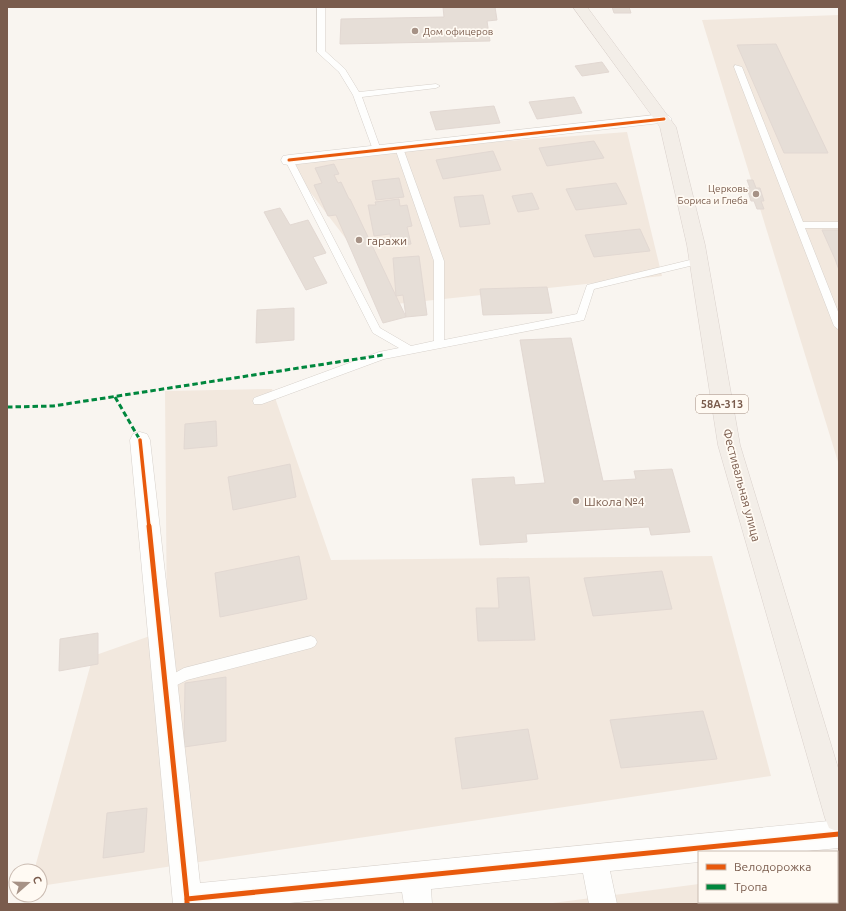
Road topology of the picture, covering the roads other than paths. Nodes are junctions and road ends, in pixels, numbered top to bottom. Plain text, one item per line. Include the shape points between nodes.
1 (321, 7) edge
2 (582, 7) edge
3 (738, 67) dead end
4 (436, 86) dead end
5 (357, 96) junction
6 (664, 119) junction
7 (399, 148) junction
8 (378, 150) junction
9 (289, 160) joint
10 (800, 225) junction
11 (839, 225) edge
12 (698, 261) junction
13 (839, 326) edge
14 (439, 345) junction
15 (410, 350) junction
16 (258, 401) dead end
17 (140, 440) dead end
18 (310, 642) dead end
19 (165, 685) junction
20 (839, 818) edge
21 (839, 834) edge
22 (594, 858) junction
23 (415, 876) junction
24 (187, 901) edge
25 (418, 904) edge
26 (603, 904) edge

1 - 5 lane via 321,52 342,71
2 - 6 main road, Фестивальная улица / 58А-313
3 - 10 lane
4 - 5 lane
5 - 8 lane
6 - 7 street
6 - 12 main road, Фестивальная улица / 58А-313 via 668,127
7 - 8 street
7 - 14 lane via 439,262
8 - 9 street
9 - 15 lane via 376,330
10 - 11 lane
10 - 13 lane
12 - 14 lane via 590,286 582,317
12 - 20 main road, Фестивальная улица / 58А-313 via 729,445
14 - 15 lane
15 - 16 lane via 383,355
17 - 19 street
18 - 19 lane via 184,674
19 - 24 street
21 - 22 street
22 - 23 street
22 - 26 street
23 - 24 street
23 - 25 street

